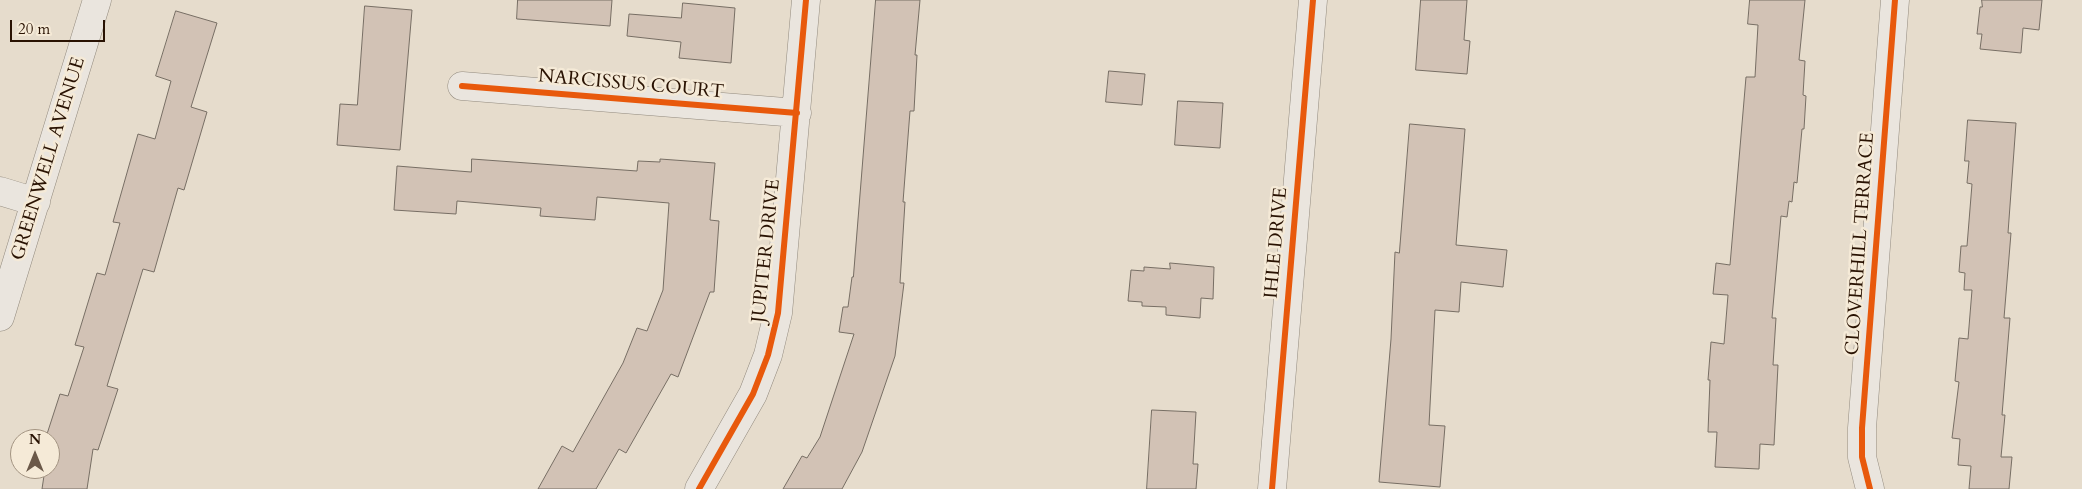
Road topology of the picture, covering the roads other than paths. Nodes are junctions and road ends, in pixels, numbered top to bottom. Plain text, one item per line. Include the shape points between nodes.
1 (97, 0) edge
2 (806, 0) edge
3 (1313, 0) edge
4 (1895, 0) edge
5 (462, 86) dead end
6 (797, 113) junction
7 (0, 191) edge
8 (36, 202) junction
9 (0, 317) edge
10 (699, 489) edge
11 (1272, 489) edge
12 (1870, 489) edge

1 - 8 street, GREENWELL AVENUE
2 - 6 street, JUPITER DRIVE
3 - 11 street, IHLE DRIVE
4 - 12 street, CLOVERHILL TERRACE via 1862,428 1862,457
5 - 6 street, NARCISSUS COURT
6 - 10 street, JUPITER DRIVE via 778,313 768,355 753,394
7 - 8 street
8 - 9 street, GREENWELL AVENUE

